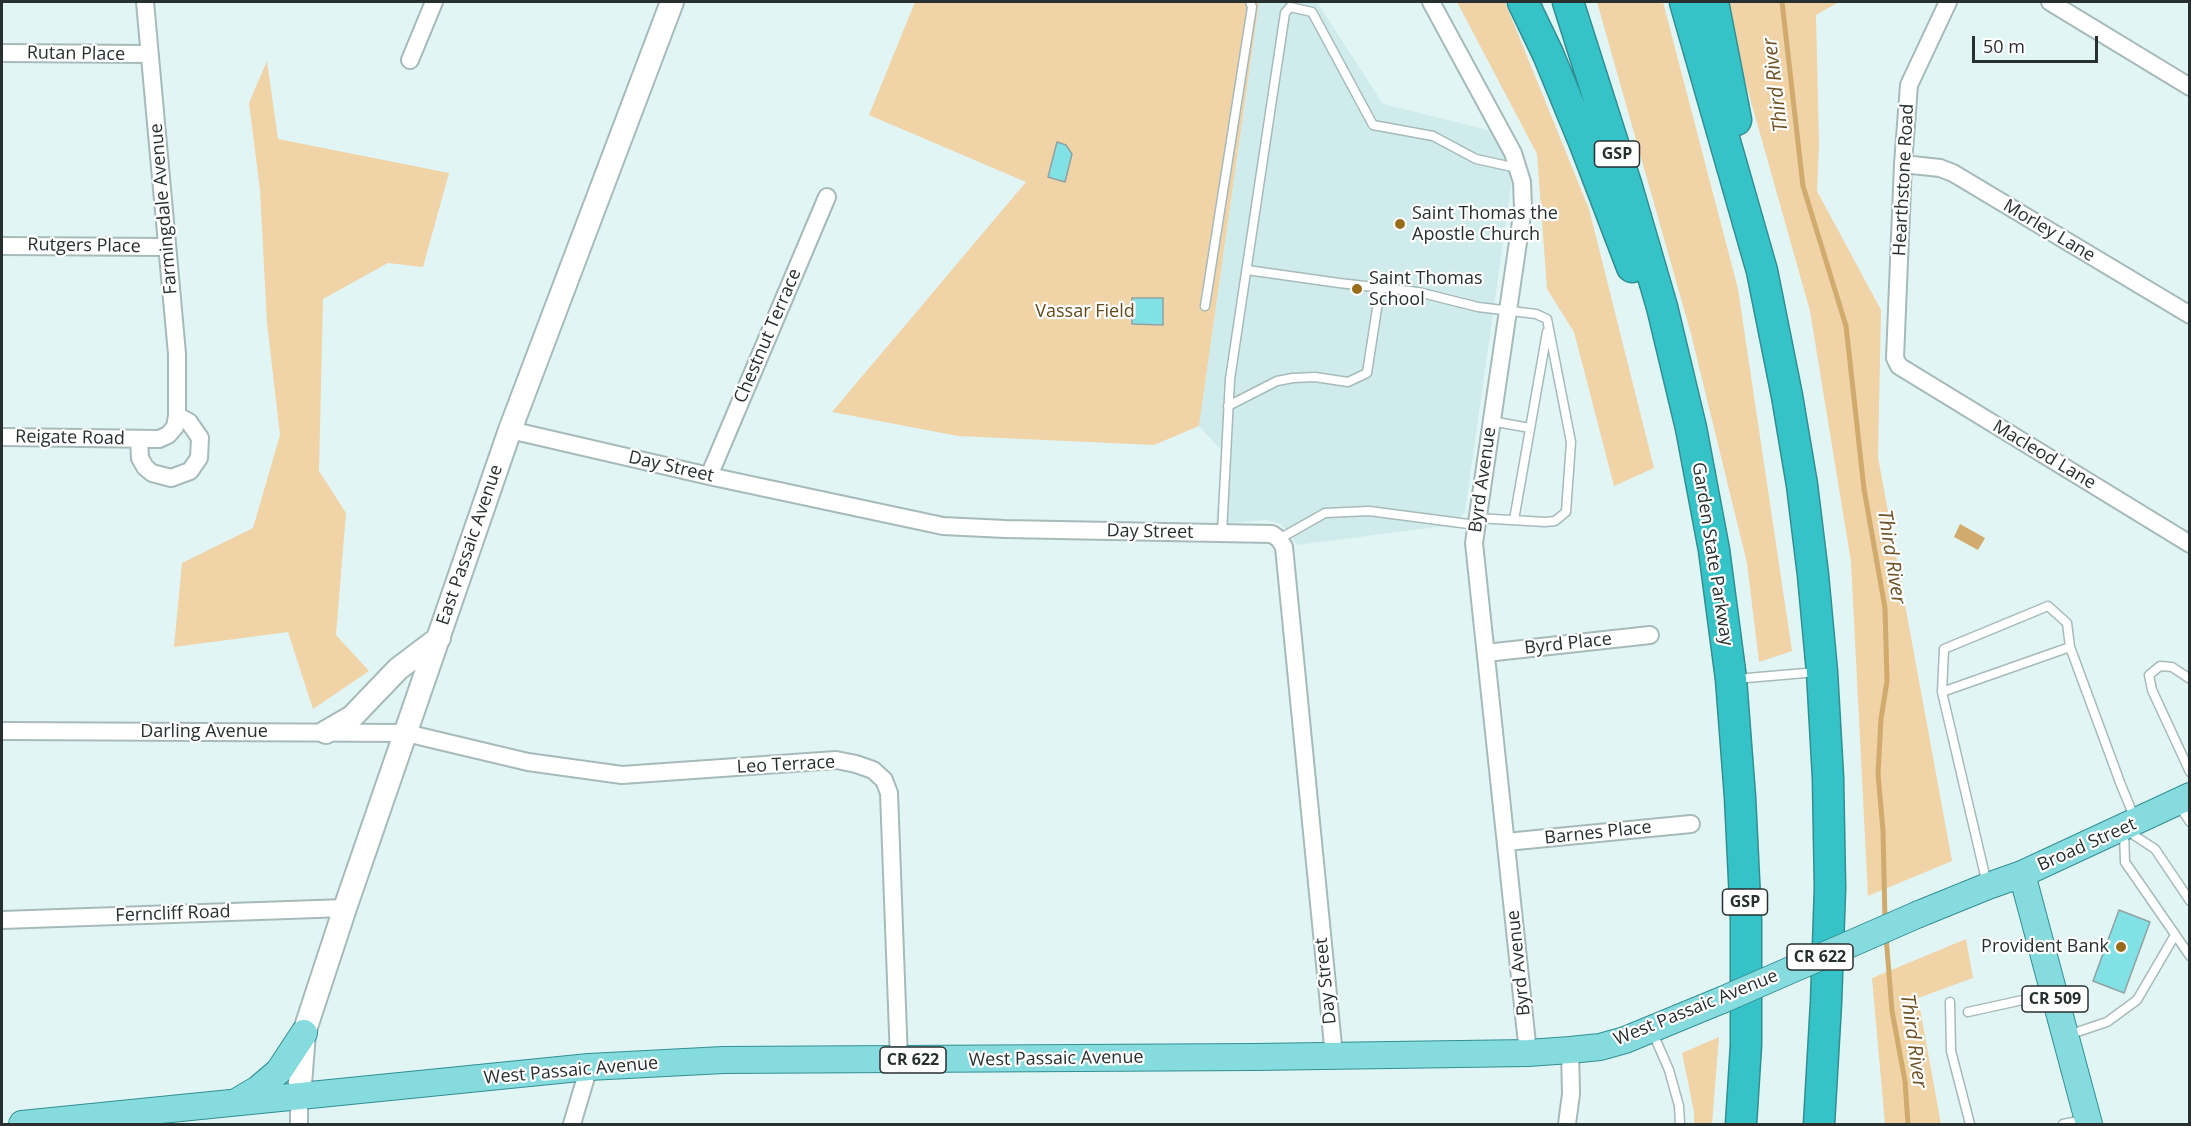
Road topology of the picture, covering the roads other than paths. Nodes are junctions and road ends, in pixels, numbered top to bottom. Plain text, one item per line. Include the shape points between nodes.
1 (146, 2) edge
2 (434, 2) edge
3 (672, 2) edge
4 (1250, 2) edge
5 (1431, 2) edge
6 (1523, 2) edge
7 (1568, 2) edge
8 (1685, 2) edge
9 (1713, 2) edge
10 (1948, 2) edge
11 (2050, 2) edge
12 (2, 53) edge
13 (150, 54) junction
14 (411, 60) dead end
15 (2190, 87) edge
16 (1903, 164) junction
17 (1517, 168) junction
18 (827, 197) dead end
19 (2, 246) edge
20 (167, 247) junction
21 (1247, 270) junction
22 (1762, 271) junction
23 (1380, 289) junction
24 (1205, 306) dead end
25 (1508, 310) junction
26 (2190, 315) edge
27 (1548, 325) junction
28 (1899, 366) joint
29 (1228, 406) junction
30 (177, 416) junction
31 (1491, 421) junction
32 (1530, 428) junction
33 (1691, 428) junction
34 (510, 430) junction
35 (2, 437) edge
36 (139, 440) junction
37 (709, 476) junction
38 (1514, 520) junction
39 (1476, 522) junction
40 (1222, 533) junction
41 (1279, 539) junction
42 (2190, 544) edge
43 (1650, 635) dead end
44 (439, 638) junction
45 (2070, 647) junction
46 (1486, 653) junction
47 (1822, 672) junction
48 (1731, 679) junction
49 (2190, 679) edge
50 (1942, 693) junction
51 (2, 731) edge
52 (326, 732) junction
53 (406, 733) junction
54 (2190, 772) edge
55 (2185, 807) edge
56 (1691, 824) dead end
57 (2130, 825) junction
58 (1506, 842) junction
59 (2022, 874) junction
60 (1988, 886) junction
61 (2190, 901) edge
62 (345, 908) junction
63 (2, 921) edge
64 (2175, 935) junction
65 (2190, 956) edge
66 (2054, 993) junction
67 (1950, 1002) dead end
68 (1826, 1003) junction
69 (1968, 1012) dead end
70 (1652, 1030) junction
71 (304, 1033) junction
72 (2065, 1036) junction
73 (1570, 1050) junction
74 (1528, 1053) junction
75 (1334, 1056) junction
76 (899, 1060) junction
77 (588, 1067) junction
78 (300, 1097) junction
79 (234, 1104) junction
80 (2080, 1123) edge
81 (22, 1125) edge
82 (299, 1125) edge
83 (572, 1125) edge
84 (1567, 1125) edge
85 (1680, 1125) edge
86 (1741, 1125) edge
87 (1819, 1125) edge
88 (1828, 1125) edge
89 (1970, 1125) edge

1 - 13 street, Farmingdale Avenue
2 - 14 street
3 - 34 main road, East Passaic Avenue
4 - 24 lane
5 - 17 street, Byrd Avenue via 1513,153
6 - 33 highway via 1585,144
7 - 33 highway, Garden State Parkway / GSP via 1662,307
8 - 22 highway
9 - 22 highway
10 - 16 street, Hearthstone Road via 1909,85
11 - 15 street
12 - 13 street, Rutan Place
13 - 20 street, Farmingdale Avenue
16 - 26 street, Morley Lane via 1953,173
16 - 28 street, Hearthstone Road via 1895,358
17 - 21 lane via 1476,159 1433,136 1373,125 1312,12 1290,7 1285,13
17 - 25 street, Byrd Avenue via 1523,208
18 - 37 street, Chestnut Terrace
19 - 20 street, Rutgers Place
20 - 30 street, Farmingdale Avenue via 177,354
21 - 23 lane
21 - 29 lane
22 - 47 highway via 1802,485
23 - 25 lane via 1418,292
23 - 29 lane via 1367,373 1348,382 1315,377 1285,380
25 - 27 lane via 1543,316
25 - 31 street, Byrd Avenue
27 - 32 lane
27 - 38 lane via 1571,442 1566,512 1555,521
28 - 42 street, Macleod Lane
29 - 40 lane
30 - 36 street, Reigate Road via 168,435 159,440
30 - 36 street, Reigate Road via 189,422 200,438 199,458 190,471 171,478 152,473 140,458
31 - 32 lane
31 - 39 street, Byrd Avenue
32 - 38 lane
33 - 48 highway, Garden State Parkway / GSP via 1714,550
34 - 37 street, Day Street
34 - 44 main road, East Passaic Avenue
35 - 36 street, Reigate Road
37 - 40 street, Day Street via 943,526
38 - 39 lane
39 - 41 lane via 1369,511 1325,513
39 - 46 street, Byrd Avenue via 1474,543
40 - 41 street, Day Street via 1272,534
41 - 75 street, Day Street via 1284,547
43 - 46 street, Byrd Place
44 - 52 main road via 398,669 352,717
44 - 53 main road, East Passaic Avenue
45 - 50 lane
45 - 50 lane via 2067,623 2048,606 1944,649
45 - 57 lane via 2121,785
46 - 58 street, Byrd Avenue
47 - 48 lane
47 - 68 highway via 1830,888
48 - 86 highway, Garden State Parkway / GSP via 1746,921 1746,1045
49 - 54 lane via 2172,667 2160,666 2149,675 2152,690
50 - 60 lane
51 - 52 street, Darling Avenue
52 - 53 street, Darling Avenue
53 - 62 main road, East Passaic Avenue
53 - 76 street, Leo Terrace via 528,762 622,776 836,760 873,770 885,780 889,793
55 - 57 main road, Broad Street
56 - 58 street, Barnes Place
57 - 59 main road, Broad Street
57 - 61 lane via 2154,849
57 - 64 lane via 2125,862
58 - 74 street, Byrd Avenue
59 - 60 main road, West Passaic Avenue / CR 622
59 - 66 main road, Broad Street / CR 509
60 - 70 main road, West Passaic Avenue / CR 622, bridge
62 - 63 street, Ferncliff Road
62 - 71 main road, East Passaic Avenue
64 - 65 lane
64 - 72 lane via 2137,1000 2107,1022
66 - 69 lane
66 - 72 main road, Broad Street / CR 509
67 - 89 lane via 1951,1051
68 - 87 highway
68 - 88 lane
70 - 73 main road, West Passaic Avenue / CR 622 via 1600,1047
70 - 85 lane via 1669,1070
71 - 78 main road, East Passaic Avenue
71 - 79 main road via 279,1071
72 - 80 main road, Broad Street / CR 509
73 - 74 main road, West Passaic Avenue / CR 622
73 - 84 street
74 - 75 main road, West Passaic Avenue / CR 622
75 - 76 main road, West Passaic Avenue / CR 622
76 - 77 main road, West Passaic Avenue / CR 622 via 723,1060
77 - 78 main road, West Passaic Avenue / CR 622
77 - 83 street
78 - 79 main road, West Passaic Avenue / CR 622
78 - 82 street
79 - 81 main road, West Passaic Avenue / CR 622

